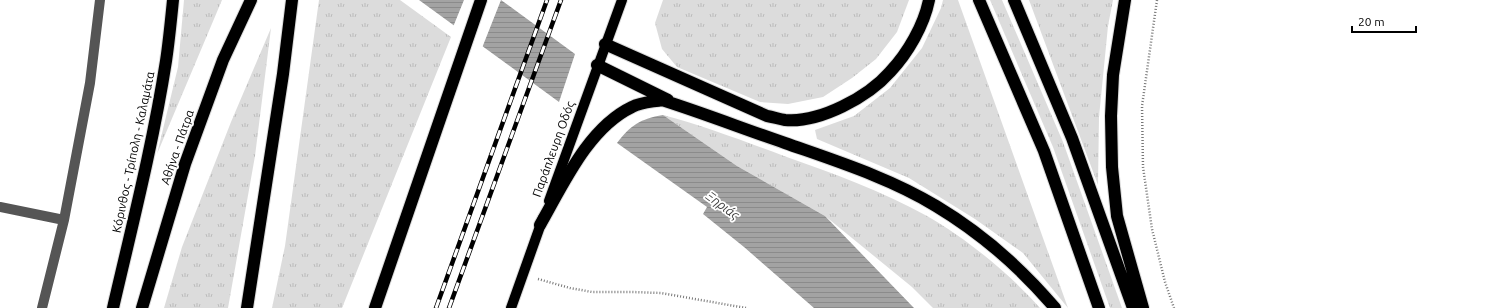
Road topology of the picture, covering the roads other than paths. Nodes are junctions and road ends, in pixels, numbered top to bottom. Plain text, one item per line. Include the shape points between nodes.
1 (100, 0) edge
2 (173, 0) edge
3 (251, 0) edge
4 (292, 0) edge
5 (481, 0) edge
6 (622, 0) edge
7 (929, 0) edge
8 (979, 0) edge
9 (1014, 0) edge
10 (1125, 0) edge
11 (605, 44) junction
12 (597, 65) junction
13 (683, 107) junction
14 (0, 207) edge
15 (64, 220) junction
16 (540, 225) junction
17 (42, 308) edge
18 (113, 308) edge
19 (142, 308) edge
20 (247, 308) edge
21 (374, 308) edge
22 (510, 308) edge
23 (1055, 308) edge
24 (1099, 308) edge
25 (1133, 308) edge
26 (1143, 308) edge

1 - 15 street via 90,83
2 - 18 highway, Κόρινθος - Τρίπολη - Καλαμάτα via 156,116
3 - 19 highway, Αθήνα - Πάτρα via 223,60 185,164
4 - 20 highway
5 - 21 highway
6 - 11 main road, Παράπλευρη Οδός
7 - 11 highway via 912,40 890,72 859,97 825,114 799,119 786,120 768,116
8 - 24 highway via 1044,151
9 - 25 highway via 1072,138
10 - 26 highway via 1113,75 1112,167 1117,216
11 - 12 main road, Παράπλευρη Οδός
12 - 13 highway
12 - 16 main road, Παράπλευρη Οδός
13 - 16 highway via 662,100 646,102 632,106 615,117 583,152
13 - 23 highway via 835,161 891,183 935,205 972,229 1004,255
14 - 15 street
15 - 17 street
16 - 22 main road, Παράπλευρη Οδός

